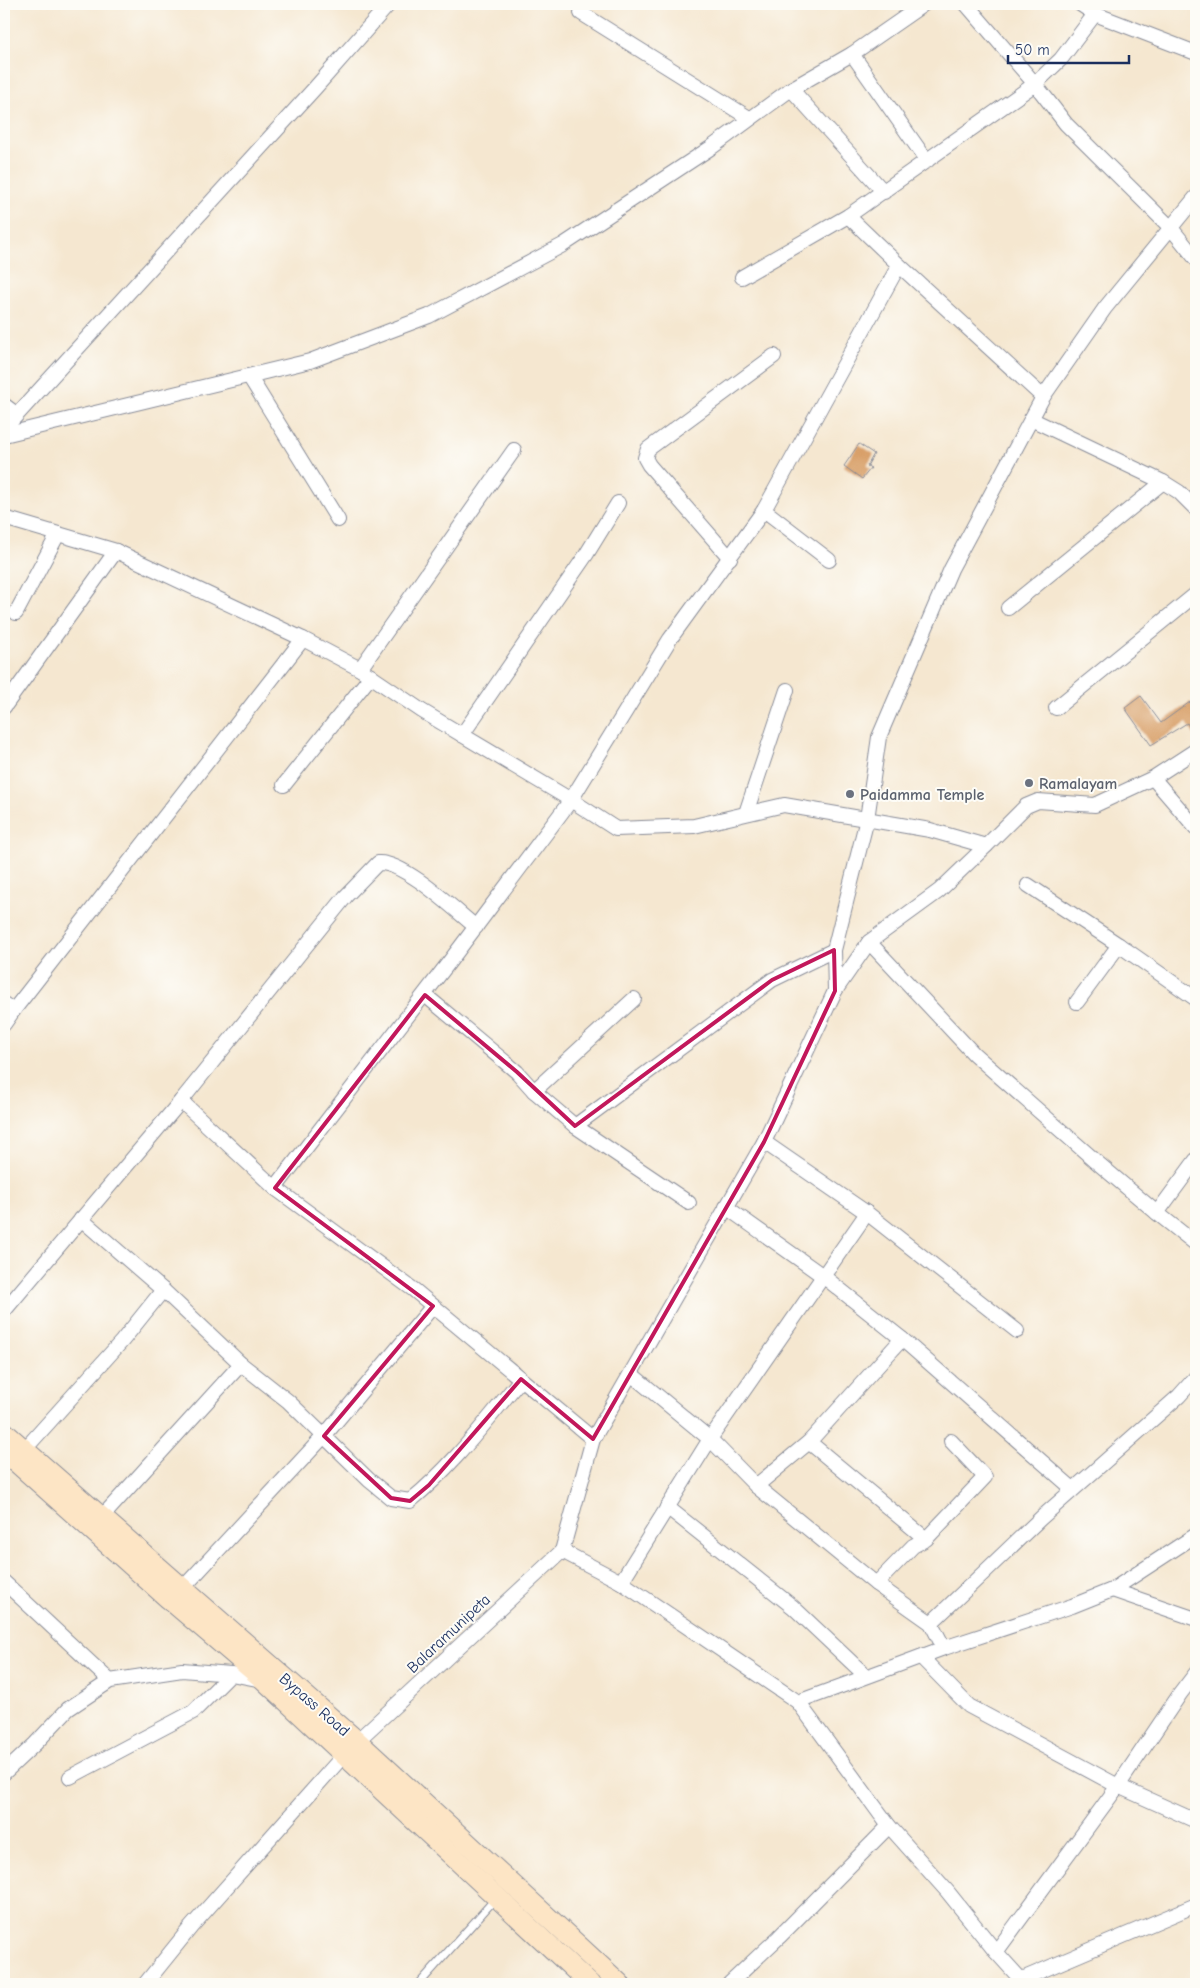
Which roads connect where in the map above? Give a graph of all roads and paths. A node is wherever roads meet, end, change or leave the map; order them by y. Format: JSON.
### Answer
{"nodes":[{"id":1,"x":389,"y":4,"type":"edge"},
{"id":2,"x":924,"y":4,"type":"edge"},
{"id":3,"x":966,"y":4,"type":"edge"},
{"id":4,"x":1080,"y":4,"type":"edge"},
{"id":5,"x":581,"y":13,"type":"dead end"},
{"id":6,"x":1095,"y":14,"type":"junction"},
{"id":7,"x":1196,"y":53,"type":"edge"},
{"id":8,"x":852,"y":54,"type":"junction"},
{"id":9,"x":1035,"y":84,"type":"junction"},
{"id":10,"x":791,"y":89,"type":"junction"},
{"id":11,"x":749,"y":118,"type":"junction"},
{"id":12,"x":927,"y":161,"type":"junction"},
{"id":13,"x":884,"y":192,"type":"junction"},
{"id":14,"x":1196,"y":197,"type":"edge"},
{"id":15,"x":848,"y":216,"type":"junction"},
{"id":16,"x":1171,"y":228,"type":"junction"},
{"id":17,"x":1196,"y":259,"type":"edge"},
{"id":18,"x":899,"y":265,"type":"junction"},
{"id":19,"x":742,"y":276,"type":"dead end"},
{"id":20,"x":774,"y":356,"type":"dead end"},
{"id":21,"x":249,"y":376,"type":"junction"},
{"id":22,"x":1043,"y":397,"type":"junction"},
{"id":23,"x":4,"y":405,"type":"edge"},
{"id":24,"x":16,"y":414,"type":"junction"},
{"id":25,"x":1031,"y":419,"type":"junction"},
{"id":26,"x":4,"y":429,"type":"edge"},
{"id":27,"x":4,"y":435,"type":"edge"},
{"id":28,"x":514,"y":450,"type":"dead end"},
{"id":29,"x":1163,"y":482,"type":"junction"},
{"id":30,"x":618,"y":503,"type":"dead end"},
{"id":31,"x":1196,"y":509,"type":"edge"},
{"id":32,"x":764,"y":510,"type":"junction"},
{"id":33,"x":4,"y":519,"type":"edge"},
{"id":34,"x":338,"y":520,"type":"dead end"},
{"id":35,"x":58,"y":534,"type":"junction"},
{"id":36,"x":116,"y":551,"type":"junction"},
{"id":37,"x":730,"y":558,"type":"junction"},
{"id":38,"x":830,"y":560,"type":"dead end"},
{"id":39,"x":1196,"y":594,"type":"edge"},
{"id":40,"x":1008,"y":608,"type":"dead end"},
{"id":41,"x":16,"y":613,"type":"dead end"},
{"id":42,"x":303,"y":639,"type":"junction"},
{"id":43,"x":366,"y":673,"type":"junction"},
{"id":44,"x":787,"y":690,"type":"dead end"},
{"id":45,"x":4,"y":707,"type":"edge"},
{"id":46,"x":1056,"y":708,"type":"dead end"},
{"id":47,"x":462,"y":735,"type":"junction"},
{"id":48,"x":1196,"y":750,"type":"edge"},
{"id":49,"x":1153,"y":778,"type":"junction"},
{"id":50,"x":284,"y":785,"type":"dead end"},
{"id":51,"x":571,"y":800,"type":"junction"},
{"id":52,"x":746,"y":813,"type":"junction"},
{"id":53,"x":867,"y":819,"type":"junction"},
{"id":54,"x":1196,"y":828,"type":"edge"},
{"id":55,"x":986,"y":846,"type":"junction"},
{"id":56,"x":1028,"y":885,"type":"dead end"},
{"id":57,"x":476,"y":927,"type":"junction"},
{"id":58,"x":869,"y":942,"type":"junction"},
{"id":59,"x":1118,"y":945,"type":"junction"},
{"id":60,"x":834,"y":950,"type":"junction"},
{"id":61,"x":835,"y":992,"type":"junction"},
{"id":62,"x":425,"y":995,"type":"junction"},
{"id":63,"x":634,"y":998,"type":"dead end"},
{"id":64,"x":1196,"y":999,"type":"edge"},
{"id":65,"x":1077,"y":1002,"type":"dead end"},
{"id":66,"x":8,"y":1008,"type":"edge"},
{"id":67,"x":4,"y":1024,"type":"edge"},
{"id":68,"x":534,"y":1091,"type":"junction"},
{"id":69,"x":181,"y":1101,"type":"junction"},
{"id":70,"x":575,"y":1126,"type":"junction"},
{"id":71,"x":764,"y":1142,"type":"junction"},
{"id":72,"x":1196,"y":1160,"type":"edge"},
{"id":73,"x":274,"y":1188,"type":"junction"},
{"id":74,"x":689,"y":1203,"type":"dead end"},
{"id":75,"x":726,"y":1207,"type":"junction"},
{"id":76,"x":867,"y":1213,"type":"junction"},
{"id":77,"x":1158,"y":1213,"type":"junction"},
{"id":78,"x":81,"y":1219,"type":"junction"},
{"id":79,"x":1196,"y":1244,"type":"edge"},
{"id":80,"x":823,"y":1276,"type":"junction"},
{"id":81,"x":163,"y":1290,"type":"junction"},
{"id":82,"x":433,"y":1306,"type":"junction"},
{"id":83,"x":4,"y":1311,"type":"edge"},
{"id":84,"x":1017,"y":1331,"type":"dead end"},
{"id":85,"x":902,"y":1339,"type":"junction"},
{"id":86,"x":241,"y":1364,"type":"junction"},
{"id":87,"x":631,"y":1374,"type":"junction"},
{"id":88,"x":1196,"y":1377,"type":"edge"},
{"id":89,"x":521,"y":1379,"type":"junction"},
{"id":90,"x":4,"y":1432,"type":"edge"},
{"id":91,"x":324,"y":1436,"type":"junction"},
{"id":92,"x":594,"y":1439,"type":"junction"},
{"id":93,"x":710,"y":1439,"type":"junction"},
{"id":94,"x":952,"y":1441,"type":"dead end"},
{"id":95,"x":809,"y":1442,"type":"junction"},
{"id":96,"x":24,"y":1450,"type":"junction"},
{"id":97,"x":4,"y":1452,"type":"edge"},
{"id":98,"x":756,"y":1486,"type":"junction"},
{"id":99,"x":1073,"y":1489,"type":"junction"},
{"id":100,"x":667,"y":1507,"type":"junction"},
{"id":101,"x":102,"y":1517,"type":"junction"},
{"id":102,"x":1196,"y":1535,"type":"edge"},
{"id":103,"x":926,"y":1539,"type":"junction"},
{"id":104,"x":562,"y":1551,"type":"junction"},
{"id":105,"x":4,"y":1582,"type":"edge"},
{"id":106,"x":621,"y":1582,"type":"junction"},
{"id":107,"x":876,"y":1584,"type":"junction"},
{"id":108,"x":183,"y":1588,"type":"junction"},
{"id":109,"x":1112,"y":1590,"type":"junction"},
{"id":110,"x":1196,"y":1619,"type":"edge"},
{"id":111,"x":931,"y":1623,"type":"junction"},
{"id":112,"x":944,"y":1648,"type":"junction"},
{"id":113,"x":921,"y":1657,"type":"junction"},
{"id":114,"x":231,"y":1674,"type":"junction"},
{"id":115,"x":1196,"y":1674,"type":"edge"},
{"id":116,"x":866,"y":1676,"type":"junction"},
{"id":117,"x":264,"y":1680,"type":"junction"},
{"id":118,"x":110,"y":1681,"type":"junction"},
{"id":119,"x":798,"y":1702,"type":"junction"},
{"id":120,"x":357,"y":1741,"type":"junction"},
{"id":121,"x":343,"y":1756,"type":"junction"},
{"id":122,"x":4,"y":1773,"type":"edge"},
{"id":123,"x":70,"y":1777,"type":"dead end"},
{"id":124,"x":1118,"y":1786,"type":"junction"},
{"id":125,"x":1196,"y":1821,"type":"edge"},
{"id":126,"x":889,"y":1826,"type":"junction"},
{"id":127,"x":496,"y":1897,"type":"junction"},
{"id":128,"x":1196,"y":1905,"type":"edge"},
{"id":129,"x":996,"y":1952,"type":"junction"},
{"id":130,"x":1023,"y":1982,"type":"edge"},
{"id":131,"x":145,"y":1984,"type":"edge"},
{"id":132,"x":419,"y":1984,"type":"edge"},
{"id":133,"x":590,"y":1984,"type":"edge"},
{"id":134,"x":620,"y":1984,"type":"edge"},
{"id":135,"x":728,"y":1984,"type":"edge"}],
"edges":[{"from":1,"to":24,"type":"street"},
{"from":2,"to":8,"type":"street"},
{"from":3,"to":9,"type":"street"},
{"from":4,"to":6,"type":"street"},
{"from":5,"to":11,"type":"street"},
{"from":6,"to":7,"type":"street"},
{"from":6,"to":9,"type":"street"},
{"from":8,"to":10,"type":"street"},
{"from":8,"to":12,"type":"street"},
{"from":9,"to":12,"type":"street"},
{"from":9,"to":16,"type":"street"},
{"from":10,"to":11,"type":"street"},
{"from":10,"to":13,"type":"street"},
{"from":11,"to":21,"type":"street"},
{"from":12,"to":13,"type":"street"},
{"from":13,"to":15,"type":"street"},
{"from":14,"to":16,"type":"street"},
{"from":15,"to":18,"type":"street"},
{"from":15,"to":19,"type":"street"},
{"from":16,"to":17,"type":"street"},
{"from":16,"to":22,"type":"street"},
{"from":18,"to":22,"type":"street"},
{"from":18,"to":32,"type":"street"},
{"from":20,"to":37,"type":"street"},
{"from":21,"to":27,"type":"street"},
{"from":21,"to":34,"type":"street"},
{"from":22,"to":25,"type":"street"},
{"from":23,"to":24,"type":"street"},
{"from":24,"to":26,"type":"street"},
{"from":25,"to":29,"type":"street"},
{"from":25,"to":53,"type":"street"},
{"from":28,"to":43,"type":"street"},
{"from":29,"to":31,"type":"street"},
{"from":29,"to":40,"type":"street"},
{"from":30,"to":47,"type":"street"},
{"from":32,"to":37,"type":"street"},
{"from":32,"to":38,"type":"street"},
{"from":33,"to":35,"type":"street"},
{"from":35,"to":36,"type":"street"},
{"from":35,"to":41,"type":"street"},
{"from":36,"to":42,"type":"street"},
{"from":36,"to":45,"type":"street"},
{"from":37,"to":51,"type":"street"},
{"from":39,"to":46,"type":"street"},
{"from":42,"to":43,"type":"street"},
{"from":42,"to":66,"type":"street"},
{"from":43,"to":47,"type":"street"},
{"from":43,"to":50,"type":"street"},
{"from":44,"to":52,"type":"street"},
{"from":47,"to":51,"type":"street"},
{"from":48,"to":49,"type":"street"},
{"from":49,"to":54,"type":"street"},
{"from":49,"to":55,"type":"street"},
{"from":51,"to":52,"type":"street"},
{"from":51,"to":57,"type":"street"},
{"from":52,"to":53,"type":"street"},
{"from":53,"to":55,"type":"street"},
{"from":53,"to":60,"type":"street"},
{"from":55,"to":58,"type":"street"},
{"from":56,"to":59,"type":"street"},
{"from":57,"to":62,"type":"street"},
{"from":57,"to":69,"type":"street"},
{"from":58,"to":61,"type":"street"},
{"from":58,"to":77,"type":"street"},
{"from":59,"to":64,"type":"street"},
{"from":59,"to":65,"type":"street"},
{"from":60,"to":61,"type":"street"},
{"from":60,"to":70,"type":"street"},
{"from":61,"to":71,"type":"street"},
{"from":62,"to":68,"type":"street"},
{"from":62,"to":73,"type":"street"},
{"from":63,"to":68,"type":"street"},
{"from":66,"to":67,"type":"street"},
{"from":68,"to":70,"type":"street"},
{"from":69,"to":73,"type":"street"},
{"from":69,"to":78,"type":"street"},
{"from":70,"to":74,"type":"street"},
{"from":71,"to":75,"type":"street"},
{"from":71,"to":76,"type":"street"},
{"from":72,"to":77,"type":"street"},
{"from":73,"to":82,"type":"street"},
{"from":75,"to":80,"type":"street"},
{"from":75,"to":87,"type":"street"},
{"from":76,"to":80,"type":"street"},
{"from":76,"to":84,"type":"street"},
{"from":77,"to":79,"type":"street"},
{"from":78,"to":81,"type":"street"},
{"from":78,"to":83,"type":"street"},
{"from":80,"to":85,"type":"street"},
{"from":80,"to":93,"type":"street"},
{"from":81,"to":86,"type":"street"},
{"from":81,"to":96,"type":"street"},
{"from":82,"to":89,"type":"street"},
{"from":82,"to":91,"type":"street"},
{"from":85,"to":95,"type":"street"},
{"from":85,"to":99,"type":"street"},
{"from":86,"to":91,"type":"street"},
{"from":86,"to":101,"type":"street"},
{"from":87,"to":92,"type":"street"},
{"from":87,"to":93,"type":"street"},
{"from":88,"to":99,"type":"street"},
{"from":89,"to":91,"type":"street"},
{"from":89,"to":92,"type":"street"},
{"from":90,"to":96,"type":"main road","name":"Bypass Road"},
{"from":91,"to":108,"type":"street"},
{"from":92,"to":104,"type":"street"},
{"from":93,"to":98,"type":"street"},
{"from":93,"to":100,"type":"street"},
{"from":94,"to":103,"type":"street"},
{"from":95,"to":98,"type":"street"},
{"from":95,"to":103,"type":"street"},
{"from":96,"to":101,"type":"main road","name":"Bypass Road"},
{"from":97,"to":117,"type":"main road","name":"Bypass Road"},
{"from":98,"to":107,"type":"street"},
{"from":99,"to":111,"type":"street"},
{"from":100,"to":106,"type":"street"},
{"from":100,"to":116,"type":"street"},
{"from":101,"to":108,"type":"main road","name":"Bypass Road"},
{"from":102,"to":109,"type":"street"},
{"from":103,"to":107,"type":"street"},
{"from":104,"to":106,"type":"street"},
{"from":104,"to":120,"type":"street","name":"Balaramunipeta"},
{"from":105,"to":118,"type":"street"},
{"from":106,"to":119,"type":"street"},
{"from":107,"to":111,"type":"street"},
{"from":108,"to":120,"type":"main road","name":"Bypass Road"},
{"from":109,"to":110,"type":"street"},
{"from":109,"to":112,"type":"street"},
{"from":111,"to":112,"type":"street"},
{"from":112,"to":113,"type":"street"},
{"from":113,"to":116,"type":"street"},
{"from":113,"to":124,"type":"street"},
{"from":114,"to":117,"type":"street"},
{"from":114,"to":118,"type":"street"},
{"from":114,"to":123,"type":"street"},
{"from":115,"to":124,"type":"street"},
{"from":116,"to":119,"type":"street"},
{"from":117,"to":121,"type":"main road","name":"Bypass Road"},
{"from":118,"to":122,"type":"street"},
{"from":119,"to":126,"type":"street"},
{"from":120,"to":134,"type":"main road","name":"Bypass Road"},
{"from":121,"to":127,"type":"main road","name":"Bypass Road"},
{"from":121,"to":131,"type":"street"},
{"from":124,"to":125,"type":"street"},
{"from":124,"to":129,"type":"street"},
{"from":126,"to":129,"type":"street"},
{"from":126,"to":135,"type":"street"},
{"from":127,"to":132,"type":"lane"},
{"from":127,"to":133,"type":"main road","name":"Bypass Road"},
{"from":128,"to":130,"type":"street"},
{"from":129,"to":130,"type":"street"}]}
